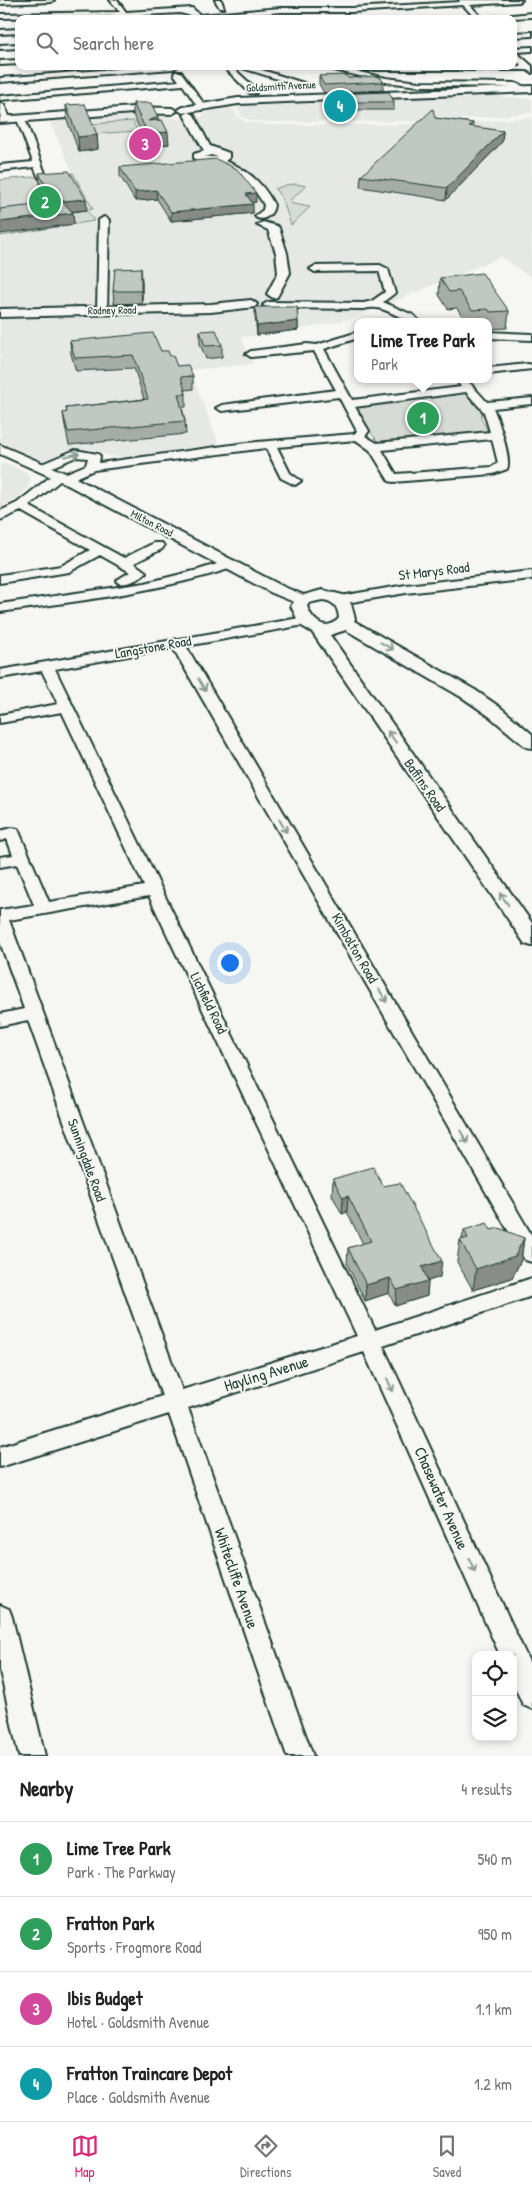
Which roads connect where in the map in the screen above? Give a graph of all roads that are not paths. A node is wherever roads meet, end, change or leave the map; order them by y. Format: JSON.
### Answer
{"nodes":[{"id":1,"x":51,"y":0,"type":"edge"},
{"id":2,"x":113,"y":0,"type":"edge"},
{"id":3,"x":171,"y":0,"type":"edge"},
{"id":4,"x":218,"y":0,"type":"edge"},
{"id":5,"x":325,"y":0,"type":"edge"},
{"id":6,"x":374,"y":0,"type":"edge"},
{"id":7,"x":519,"y":0,"type":"edge"},
{"id":8,"x":0,"y":2,"type":"edge"},
{"id":9,"x":464,"y":2,"type":"edge"},
{"id":10,"x":421,"y":3,"type":"edge"},
{"id":11,"x":278,"y":5,"type":"edge"},
{"id":12,"x":380,"y":8,"type":"junction"},
{"id":13,"x":331,"y":10,"type":"junction"},
{"id":14,"x":179,"y":12,"type":"junction"},
{"id":15,"x":124,"y":15,"type":"edge"},
{"id":16,"x":167,"y":15,"type":"edge"},
{"id":17,"x":198,"y":15,"type":"edge"},
{"id":18,"x":476,"y":15,"type":"edge"},
{"id":19,"x":532,"y":15,"type":"edge"},
{"id":20,"x":0,"y":16,"type":"edge"},
{"id":21,"x":15,"y":16,"type":"edge"},
{"id":22,"x":517,"y":17,"type":"edge"},
{"id":23,"x":15,"y":31,"type":"edge"},
{"id":24,"x":0,"y":32,"type":"edge"},
{"id":25,"x":532,"y":34,"type":"edge"},
{"id":26,"x":517,"y":35,"type":"edge"},
{"id":27,"x":15,"y":46,"type":"edge"},
{"id":28,"x":0,"y":47,"type":"edge"},
{"id":29,"x":532,"y":49,"type":"edge"},
{"id":30,"x":517,"y":51,"type":"edge"},
{"id":31,"x":517,"y":55,"type":"edge"},
{"id":32,"x":15,"y":62,"type":"edge"},
{"id":33,"x":0,"y":63,"type":"edge"},
{"id":34,"x":517,"y":69,"type":"edge"},
{"id":35,"x":531,"y":69,"type":"edge"},
{"id":36,"x":133,"y":70,"type":"edge"},
{"id":37,"x":175,"y":70,"type":"edge"},
{"id":38,"x":231,"y":70,"type":"edge"},
{"id":39,"x":254,"y":70,"type":"edge"},
{"id":40,"x":336,"y":70,"type":"edge"},
{"id":41,"x":0,"y":80,"type":"edge"},
{"id":42,"x":185,"y":83,"type":"junction"},
{"id":43,"x":306,"y":85,"type":"dead end"},
{"id":44,"x":494,"y":87,"type":"junction"},
{"id":45,"x":529,"y":89,"type":"edge"},
{"id":46,"x":256,"y":95,"type":"junction"},
{"id":47,"x":0,"y":98,"type":"edge"},
{"id":48,"x":200,"y":104,"type":"dead end"},
{"id":49,"x":0,"y":105,"type":"edge"},
{"id":50,"x":181,"y":113,"type":"junction"},
{"id":51,"x":21,"y":119,"type":"junction"},
{"id":52,"x":4,"y":120,"type":"edge"},
{"id":53,"x":215,"y":156,"type":"junction"},
{"id":54,"x":37,"y":164,"type":"junction"},
{"id":55,"x":0,"y":168,"type":"edge"},
{"id":56,"x":42,"y":176,"type":"edge"},
{"id":57,"x":104,"y":220,"type":"dead end"},
{"id":58,"x":316,"y":270,"type":"dead end"},
{"id":59,"x":262,"y":297,"type":"junction"},
{"id":60,"x":376,"y":303,"type":"junction"},
{"id":61,"x":102,"y":310,"type":"junction"},
{"id":62,"x":0,"y":313,"type":"edge"},
{"id":63,"x":410,"y":318,"type":"edge"},
{"id":64,"x":492,"y":336,"type":"edge"},
{"id":65,"x":354,"y":337,"type":"edge"},
{"id":66,"x":532,"y":337,"type":"edge"},
{"id":67,"x":320,"y":347,"type":"junction"},
{"id":68,"x":251,"y":354,"type":"dead end"},
{"id":69,"x":494,"y":358,"type":"dead end"},
{"id":70,"x":528,"y":367,"type":"dead end"},
{"id":71,"x":503,"y":369,"type":"junction"},
{"id":72,"x":492,"y":370,"type":"edge"},
{"id":73,"x":464,"y":383,"type":"edge"},
{"id":74,"x":468,"y":389,"type":"junction"},
{"id":75,"x":343,"y":393,"type":"junction"},
{"id":76,"x":532,"y":401,"type":"edge"},
{"id":77,"x":349,"y":404,"type":"junction"},
{"id":78,"x":484,"y":406,"type":"junction"},
{"id":79,"x":222,"y":408,"type":"dead end"},
{"id":80,"x":496,"y":435,"type":"junction"},
{"id":81,"x":357,"y":437,"type":"junction"},
{"id":82,"x":270,"y":445,"type":"junction"},
{"id":83,"x":375,"y":447,"type":"junction"},
{"id":84,"x":0,"y":449,"type":"edge"},
{"id":85,"x":93,"y":461,"type":"junction"},
{"id":86,"x":41,"y":468,"type":"junction"},
{"id":87,"x":62,"y":477,"type":"junction"},
{"id":88,"x":296,"y":481,"type":"dead end"},
{"id":89,"x":21,"y":506,"type":"junction"},
{"id":90,"x":0,"y":516,"type":"edge"},
{"id":91,"x":158,"y":546,"type":"dead end"},
{"id":92,"x":99,"y":550,"type":"junction"},
{"id":93,"x":124,"y":563,"type":"junction"},
{"id":94,"x":230,"y":564,"type":"junction"},
{"id":95,"x":532,"y":575,"type":"edge"},
{"id":96,"x":0,"y":579,"type":"edge"},
{"id":97,"x":123,"y":580,"type":"dead end"},
{"id":98,"x":303,"y":600,"type":"junction"},
{"id":99,"x":340,"y":600,"type":"junction"},
{"id":100,"x":0,"y":608,"type":"edge"},
{"id":101,"x":344,"y":624,"type":"junction"},
{"id":102,"x":312,"y":626,"type":"junction"},
{"id":103,"x":177,"y":643,"type":"junction"},
{"id":104,"x":47,"y":666,"type":"junction"},
{"id":105,"x":0,"y":674,"type":"edge"},
{"id":106,"x":68,"y":707,"type":"junction"},
{"id":107,"x":0,"y":719,"type":"edge"},
{"id":108,"x":532,"y":743,"type":"edge"},
{"id":109,"x":0,"y":836,"type":"edge"},
{"id":110,"x":22,"y":858,"type":"junction"},
{"id":111,"x":0,"y":862,"type":"edge"},
{"id":112,"x":155,"y":889,"type":"junction"},
{"id":113,"x":43,"y":907,"type":"junction"},
{"id":114,"x":0,"y":918,"type":"edge"},
{"id":115,"x":532,"y":939,"type":"edge"},
{"id":116,"x":33,"y":1013,"type":"junction"},
{"id":117,"x":0,"y":1020,"type":"edge"},
{"id":118,"x":532,"y":1254,"type":"edge"},
{"id":119,"x":532,"y":1287,"type":"edge"},
{"id":120,"x":370,"y":1341,"type":"junction"},
{"id":121,"x":175,"y":1401,"type":"junction"},
{"id":122,"x":0,"y":1457,"type":"edge"},
{"id":123,"x":0,"y":1617,"type":"edge"},
{"id":124,"x":511,"y":1651,"type":"edge"},
{"id":125,"x":517,"y":1664,"type":"edge"},
{"id":126,"x":532,"y":1696,"type":"edge"},
{"id":127,"x":32,"y":1756,"type":"edge"},
{"id":128,"x":300,"y":1756,"type":"edge"}],
"edges":[{"from":1,"to":8,"type":"street"},
{"from":2,"to":15,"type":"street"},
{"from":3,"to":14,"type":"street"},
{"from":4,"to":11,"type":"street"},
{"from":5,"to":13,"type":"street"},
{"from":6,"to":12,"type":"street"},
{"from":7,"to":9,"type":"street"},
{"from":9,"to":10,"type":"street"},
{"from":9,"to":18,"type":"street"},
{"from":10,"to":12,"type":"street"},
{"from":11,"to":13,"type":"street"},
{"from":11,"to":17,"type":"street"},
{"from":12,"to":13,"type":"street"},
{"from":14,"to":16,"type":"street"},
{"from":14,"to":17,"type":"street"},
{"from":19,"to":22,"type":"street"},
{"from":20,"to":21,"type":"street"},
{"from":23,"to":24,"type":"street"},
{"from":25,"to":26,"type":"street"},
{"from":27,"to":28,"type":"street"},
{"from":29,"to":30,"type":"street"},
{"from":31,"to":35,"type":"street"},
{"from":32,"to":33,"type":"street"},
{"from":34,"to":35,"type":"street"},
{"from":36,"to":41,"type":"street"},
{"from":37,"to":42,"type":"street"},
{"from":38,"to":46,"type":"street"},
{"from":39,"to":43,"type":"street"},
{"from":40,"to":44,"type":"street"},
{"from":42,"to":47,"type":"street"},
{"from":42,"to":48,"type":"street"},
{"from":44,"to":45,"type":"main road","name":"Goldsmith Avenue"},
{"from":44,"to":46,"type":"main road","name":"Goldsmith Avenue"},
{"from":46,"to":50,"type":"main road","name":"Goldsmith Avenue"},
{"from":49,"to":52,"type":"street"},
{"from":50,"to":51,"type":"main road"},
{"from":50,"to":53,"type":"main road"},
{"from":50,"to":53,"type":"main road"},
{"from":51,"to":52,"type":"main road"},
{"from":51,"to":54,"type":"street"},
{"from":53,"to":59,"type":"main road"},
{"from":54,"to":55,"type":"street"},
{"from":54,"to":56,"type":"street"},
{"from":57,"to":61,"type":"street"},
{"from":58,"to":60,"type":"street"},
{"from":59,"to":60,"type":"street"},
{"from":59,"to":61,"type":"main road","name":"Rodney Road"},
{"from":60,"to":63,"type":"street"},
{"from":61,"to":62,"type":"main road","name":"Rodney Road"},
{"from":64,"to":66,"type":"street"},
{"from":65,"to":67,"type":"street"},
{"from":67,"to":68,"type":"street"},
{"from":67,"to":75,"type":"street"},
{"from":69,"to":71,"type":"street"},
{"from":70,"to":71,"type":"street"},
{"from":71,"to":72,"type":"street"},
{"from":73,"to":74,"type":"street"},
{"from":74,"to":77,"type":"street"},
{"from":74,"to":78,"type":"street"},
{"from":75,"to":77,"type":"street"},
{"from":75,"to":79,"type":"street"},
{"from":76,"to":78,"type":"street"},
{"from":77,"to":81,"type":"street"},
{"from":78,"to":80,"type":"street"},
{"from":80,"to":83,"type":"street"},
{"from":80,"to":83,"type":"street"},
{"from":81,"to":82,"type":"street"},
{"from":81,"to":83,"type":"street"},
{"from":82,"to":85,"type":"street"},
{"from":82,"to":88,"type":"street"},
{"from":84,"to":86,"type":"main road","name":"Milton Road"},
{"from":86,"to":85,"type":"street","one_way":true},
{"from":85,"to":87,"type":"street"},
{"from":86,"to":87,"type":"main road","name":"Milton Road"},
{"from":87,"to":89,"type":"street"},
{"from":87,"to":94,"type":"main road","name":"Milton Road"},
{"from":89,"to":90,"type":"street"},
{"from":89,"to":92,"type":"street"},
{"from":91,"to":93,"type":"street"},
{"from":92,"to":93,"type":"street"},
{"from":92,"to":96,"type":"street"},
{"from":93,"to":97,"type":"street"},
{"from":94,"to":98,"type":"main road","name":"Milton Road"},
{"from":94,"to":100,"type":"street"},
{"from":95,"to":99,"type":"street","name":"St Marys Road"},
{"from":98,"to":99,"type":"main road"},
{"from":98,"to":102,"type":"main road"},
{"from":99,"to":101,"type":"main road"},
{"from":101,"to":102,"type":"main road"},
{"from":101,"to":108,"type":"main road","one_way":true},
{"from":102,"to":103,"type":"street","name":"Langstone Road"},
{"from":115,"to":102,"type":"main road","name":"Baffins Road","one_way":true},
{"from":103,"to":104,"type":"street","name":"Langstone Road"},
{"from":103,"to":118,"type":"street","name":"Kimbolton Road","one_way":true},
{"from":104,"to":105,"type":"street","name":"Langstone Road"},
{"from":104,"to":106,"type":"street","name":"Lichfield Road"},
{"from":106,"to":107,"type":"street"},
{"from":106,"to":112,"type":"street","name":"Lichfield Road"},
{"from":109,"to":110,"type":"street"},
{"from":110,"to":111,"type":"street"},
{"from":110,"to":113,"type":"street"},
{"from":112,"to":113,"type":"street"},
{"from":112,"to":120,"type":"street","name":"Lichfield Road"},
{"from":113,"to":114,"type":"street"},
{"from":114,"to":116,"type":"street","name":"Sunningdale Road"},
{"from":116,"to":117,"type":"street"},
{"from":116,"to":121,"type":"street","name":"Sunningdale Road"},
{"from":119,"to":120,"type":"street","name":"Hayling Avenue"},
{"from":120,"to":121,"type":"street","name":"Hayling Avenue"},
{"from":120,"to":124,"type":"street","name":"Chasewater Avenue","one_way":true},
{"from":121,"to":122,"type":"street","name":"Hayling Avenue"},
{"from":121,"to":128,"type":"street","name":"Whitecliffe Avenue"},
{"from":123,"to":127,"type":"street"},
{"from":125,"to":126,"type":"street","name":"Chasewater Avenue"}]}
